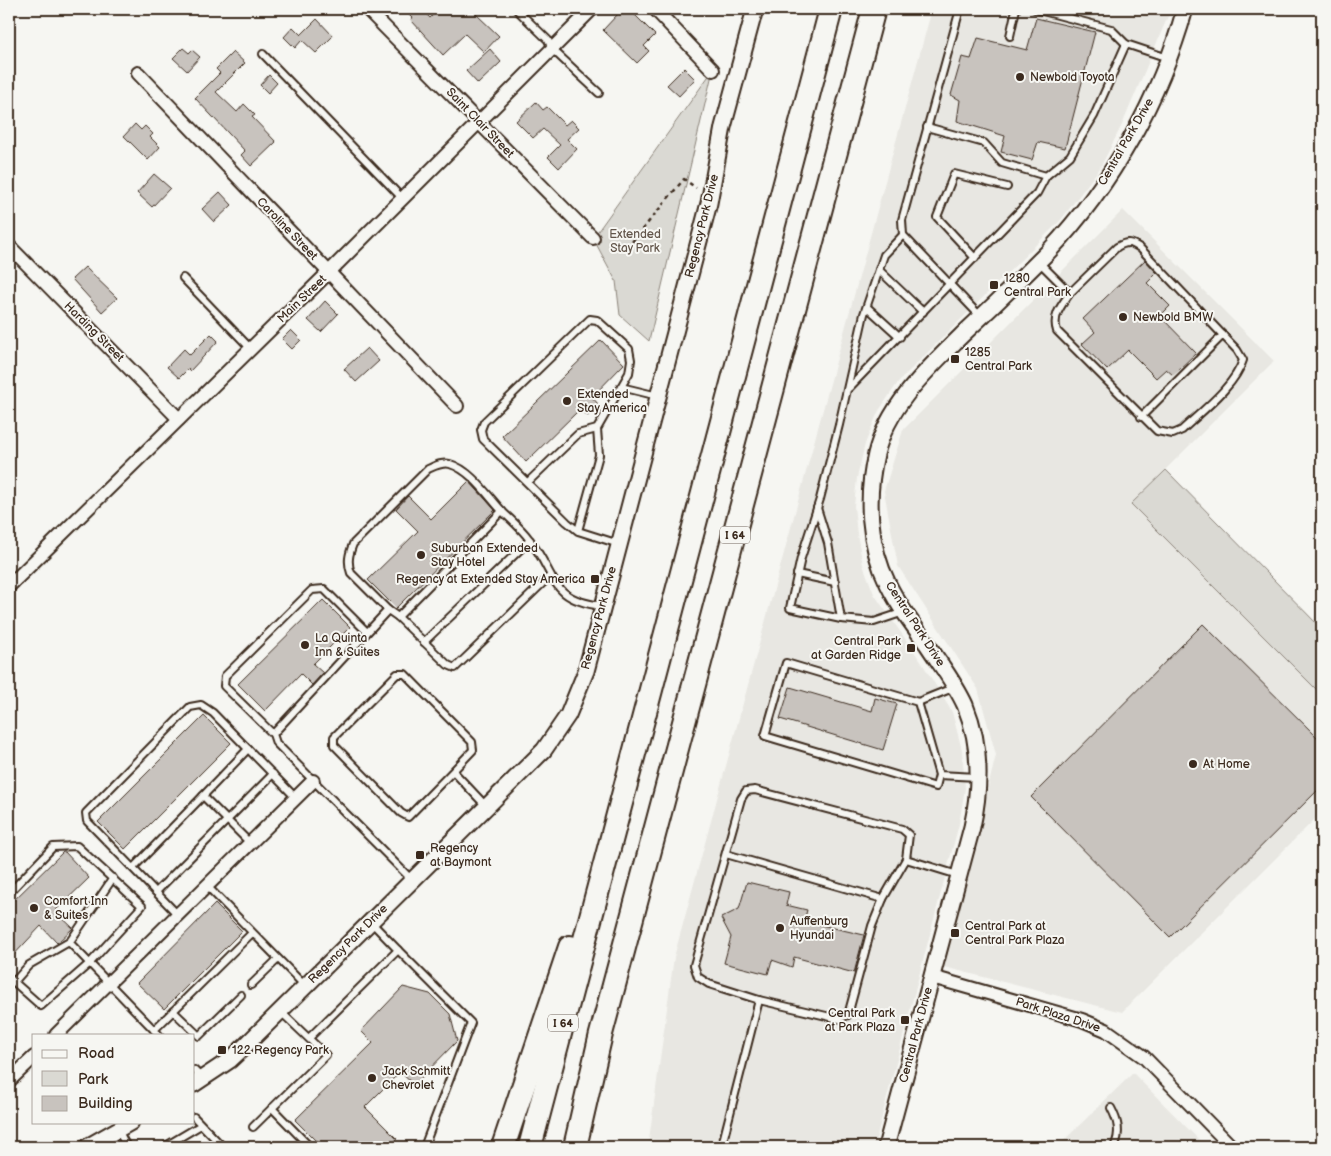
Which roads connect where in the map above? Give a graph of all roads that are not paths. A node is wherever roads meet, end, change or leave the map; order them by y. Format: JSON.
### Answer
{"nodes":[{"id":1,"x":367,"y":9,"type":"edge"},
{"id":2,"x":516,"y":9,"type":"edge"},
{"id":3,"x":592,"y":9,"type":"edge"},
{"id":4,"x":655,"y":9,"type":"edge"},
{"id":5,"x":755,"y":9,"type":"edge"},
{"id":6,"x":831,"y":9,"type":"edge"},
{"id":7,"x":874,"y":9,"type":"edge"},
{"id":8,"x":960,"y":9,"type":"edge"},
{"id":9,"x":1016,"y":9,"type":"edge"},
{"id":10,"x":1035,"y":9,"type":"edge"},
{"id":11,"x":1185,"y":9,"type":"edge"},
{"id":12,"x":1010,"y":36,"type":"dead end"},
{"id":13,"x":1126,"y":44,"type":"junction"},
{"id":14,"x":552,"y":49,"type":"junction"},
{"id":15,"x":263,"y":54,"type":"dead end"},
{"id":16,"x":1169,"y":58,"type":"junction"},
{"id":17,"x":713,"y":70,"type":"dead end"},
{"id":18,"x":138,"y":73,"type":"dead end"},
{"id":19,"x":599,"y":94,"type":"dead end"},
{"id":20,"x":480,"y":122,"type":"junction"},
{"id":21,"x":927,"y":128,"type":"junction"},
{"id":22,"x":1046,"y":176,"type":"junction"},
{"id":23,"x":1007,"y":187,"type":"dead end"},
{"id":24,"x":403,"y":198,"type":"junction"},
{"id":25,"x":903,"y":235,"type":"junction"},
{"id":26,"x":593,"y":238,"type":"dead end"},
{"id":27,"x":9,"y":246,"type":"edge"},
{"id":28,"x":975,"y":258,"type":"junction"},
{"id":29,"x":1039,"y":261,"type":"junction"},
{"id":30,"x":879,"y":270,"type":"junction"},
{"id":31,"x":329,"y":272,"type":"junction"},
{"id":32,"x":183,"y":278,"type":"dead end"},
{"id":33,"x":950,"y":284,"type":"junction"},
{"id":34,"x":1070,"y":293,"type":"junction"},
{"id":35,"x":867,"y":307,"type":"junction"},
{"id":36,"x":923,"y":312,"type":"junction"},
{"id":37,"x":981,"y":317,"type":"junction"},
{"id":38,"x":1223,"y":335,"type":"junction"},
{"id":39,"x":900,"y":337,"type":"junction"},
{"id":40,"x":251,"y":349,"type":"junction"},
{"id":41,"x":621,"y":386,"type":"junction"},
{"id":42,"x":847,"y":389,"type":"junction"},
{"id":43,"x":658,"y":396,"type":"junction"},
{"id":44,"x":457,"y":406,"type":"dead end"},
{"id":45,"x":1141,"y":417,"type":"junction"},
{"id":46,"x":179,"y":419,"type":"junction"},
{"id":47,"x":597,"y":429,"type":"junction"},
{"id":48,"x":528,"y":482,"type":"junction"},
{"id":49,"x":817,"y":508,"type":"junction"},
{"id":50,"x":502,"y":511,"type":"junction"},
{"id":51,"x":578,"y":530,"type":"junction"},
{"id":52,"x":530,"y":540,"type":"junction"},
{"id":53,"x":619,"y":544,"type":"junction"},
{"id":54,"x":797,"y":574,"type":"junction"},
{"id":55,"x":550,"y":576,"type":"junction"},
{"id":56,"x":835,"y":582,"type":"junction"},
{"id":57,"x":9,"y":586,"type":"edge"},
{"id":58,"x":602,"y":606,"type":"junction"},
{"id":59,"x":388,"y":610,"type":"junction"},
{"id":60,"x":904,"y":612,"type":"junction"},
{"id":61,"x":398,"y":617,"type":"junction"},
{"id":62,"x":842,"y":619,"type":"junction"},
{"id":63,"x":367,"y":632,"type":"junction"},
{"id":64,"x":424,"y":642,"type":"junction"},
{"id":65,"x":955,"y":687,"type":"junction"},
{"id":66,"x":918,"y":702,"type":"junction"},
{"id":67,"x":273,"y":734,"type":"junction"},
{"id":68,"x":248,"y":750,"type":"junction"},
{"id":69,"x":452,"y":771,"type":"junction"},
{"id":70,"x":273,"y":774,"type":"junction"},
{"id":71,"x":940,"y":775,"type":"junction"},
{"id":72,"x":978,"y":777,"type":"junction"},
{"id":73,"x":313,"y":782,"type":"junction"},
{"id":74,"x":204,"y":796,"type":"junction"},
{"id":75,"x":296,"y":798,"type":"junction"},
{"id":76,"x":487,"y":807,"type":"junction"},
{"id":77,"x":227,"y":820,"type":"junction"},
{"id":78,"x":251,"y":844,"type":"junction"},
{"id":79,"x":726,"y":854,"type":"junction"},
{"id":80,"x":906,"y":860,"type":"junction"},
{"id":81,"x":133,"y":868,"type":"junction"},
{"id":82,"x":959,"y":875,"type":"junction"},
{"id":83,"x":113,"y":878,"type":"junction"},
{"id":84,"x":412,"y":880,"type":"junction"},
{"id":85,"x":208,"y":887,"type":"junction"},
{"id":86,"x":9,"y":892,"type":"edge"},
{"id":87,"x":156,"y":892,"type":"junction"},
{"id":88,"x":596,"y":898,"type":"junction"},
{"id":89,"x":884,"y":898,"type":"junction"},
{"id":90,"x":179,"y":916,"type":"junction"},
{"id":91,"x":370,"y":922,"type":"junction"},
{"id":92,"x":252,"y":933,"type":"junction"},
{"id":93,"x":69,"y":943,"type":"junction"},
{"id":94,"x":398,"y":950,"type":"junction"},
{"id":95,"x":278,"y":959,"type":"junction"},
{"id":96,"x":90,"y":963,"type":"junction"},
{"id":97,"x":932,"y":977,"type":"junction"},
{"id":98,"x":12,"y":980,"type":"edge"},
{"id":99,"x":108,"y":984,"type":"junction"},
{"id":100,"x":251,"y":985,"type":"dead end"},
{"id":101,"x":305,"y":987,"type":"junction"},
{"id":102,"x":241,"y":995,"type":"dead end"},
{"id":103,"x":759,"y":1000,"type":"junction"},
{"id":104,"x":173,"y":1011,"type":"junction"},
{"id":105,"x":280,"y":1011,"type":"junction"},
{"id":106,"x":9,"y":1018,"type":"edge"},
{"id":107,"x":9,"y":1023,"type":"edge"},
{"id":108,"x":156,"y":1032,"type":"edge"},
{"id":109,"x":57,"y":1034,"type":"edge"},
{"id":110,"x":309,"y":1038,"type":"junction"},
{"id":111,"x":32,"y":1059,"type":"edge"},
{"id":112,"x":197,"y":1077,"type":"edge"},
{"id":113,"x":9,"y":1081,"type":"edge"},
{"id":114,"x":272,"y":1108,"type":"junction"},
{"id":115,"x":1111,"y":1108,"type":"dead end"},
{"id":116,"x":195,"y":1118,"type":"edge"},
{"id":117,"x":201,"y":1125,"type":"junction"},
{"id":118,"x":253,"y":1127,"type":"dead end"},
{"id":119,"x":118,"y":1128,"type":"edge"},
{"id":120,"x":87,"y":1147,"type":"edge"},
{"id":121,"x":127,"y":1147,"type":"edge"},
{"id":122,"x":164,"y":1147,"type":"edge"},
{"id":123,"x":223,"y":1147,"type":"edge"},
{"id":124,"x":310,"y":1147,"type":"edge"},
{"id":125,"x":424,"y":1147,"type":"edge"},
{"id":126,"x":503,"y":1147,"type":"edge"},
{"id":127,"x":530,"y":1147,"type":"edge"},
{"id":128,"x":575,"y":1147,"type":"edge"},
{"id":129,"x":726,"y":1147,"type":"edge"},
{"id":130,"x":886,"y":1147,"type":"edge"},
{"id":131,"x":1114,"y":1147,"type":"edge"},
{"id":132,"x":1232,"y":1147,"type":"edge"}],
"edges":[{"from":1,"to":20,"type":"street","name":"Saint Clair Street"},
{"from":2,"to":14,"type":"lane"},
{"from":3,"to":14,"type":"street","name":"Main Street"},
{"from":4,"to":17,"type":"street"},
{"from":5,"to":43,"type":"street","name":"Regency Park Drive"},
{"from":6,"to":88,"type":"highway","number":"I 64"},
{"from":7,"to":128,"type":"highway","number":"I 64"},
{"from":8,"to":21,"type":"lane"},
{"from":9,"to":12,"type":"lane"},
{"from":10,"to":13,"type":"lane"},
{"from":11,"to":16,"type":"street","name":"Central Park Drive"},
{"from":13,"to":16,"type":"lane"},
{"from":13,"to":22,"type":"lane"},
{"from":14,"to":19,"type":"lane"},
{"from":14,"to":20,"type":"street","name":"Main Street"},
{"from":15,"to":24,"type":"lane"},
{"from":16,"to":29,"type":"street","name":"Central Park Drive"},
{"from":18,"to":31,"type":"street","name":"Caroline Street"},
{"from":20,"to":24,"type":"street","name":"Main Street"},
{"from":20,"to":26,"type":"street","name":"Saint Clair Street"},
{"from":21,"to":22,"type":"lane"},
{"from":21,"to":25,"type":"lane"},
{"from":22,"to":28,"type":"lane"},
{"from":23,"to":28,"type":"lane"},
{"from":24,"to":31,"type":"street","name":"Main Street"},
{"from":25,"to":30,"type":"lane"},
{"from":25,"to":33,"type":"lane"},
{"from":27,"to":46,"type":"street","name":"Harding Street"},
{"from":28,"to":33,"type":"lane"},
{"from":29,"to":34,"type":"lane"},
{"from":29,"to":37,"type":"street","name":"Central Park Drive"},
{"from":30,"to":35,"type":"lane"},
{"from":30,"to":36,"type":"lane"},
{"from":31,"to":40,"type":"street","name":"Main Street"},
{"from":31,"to":44,"type":"street","name":"Caroline Street"},
{"from":32,"to":40,"type":"lane"},
{"from":33,"to":36,"type":"lane"},
{"from":33,"to":37,"type":"lane"},
{"from":34,"to":38,"type":"lane"},
{"from":34,"to":45,"type":"lane"},
{"from":35,"to":39,"type":"lane"},
{"from":35,"to":42,"type":"lane"},
{"from":36,"to":39,"type":"lane"},
{"from":37,"to":60,"type":"street","name":"Central Park Drive"},
{"from":38,"to":45,"type":"lane"},
{"from":38,"to":45,"type":"lane"},
{"from":39,"to":42,"type":"lane"},
{"from":40,"to":46,"type":"street","name":"Main Street"},
{"from":41,"to":43,"type":"lane"},
{"from":41,"to":47,"type":"lane"},
{"from":41,"to":48,"type":"lane"},
{"from":42,"to":49,"type":"lane"},
{"from":43,"to":53,"type":"street","name":"Regency Park Drive"},
{"from":46,"to":57,"type":"street","name":"Main Street"},
{"from":47,"to":48,"type":"lane"},
{"from":47,"to":51,"type":"lane"},
{"from":48,"to":51,"type":"lane"},
{"from":49,"to":54,"type":"lane"},
{"from":49,"to":56,"type":"lane"},
{"from":50,"to":52,"type":"lane"},
{"from":50,"to":59,"type":"lane"},
{"from":50,"to":61,"type":"lane"},
{"from":51,"to":53,"type":"lane"},
{"from":52,"to":55,"type":"lane"},
{"from":52,"to":64,"type":"lane"},
{"from":53,"to":58,"type":"street","name":"Regency Park Drive"},
{"from":54,"to":56,"type":"lane"},
{"from":54,"to":62,"type":"lane"},
{"from":55,"to":58,"type":"lane"},
{"from":55,"to":64,"type":"lane"},
{"from":56,"to":62,"type":"lane"},
{"from":58,"to":76,"type":"street","name":"Regency Park Drive"},
{"from":59,"to":61,"type":"lane"},
{"from":59,"to":63,"type":"lane"},
{"from":60,"to":62,"type":"lane"},
{"from":60,"to":65,"type":"street","name":"Central Park Drive"},
{"from":61,"to":64,"type":"lane"},
{"from":63,"to":67,"type":"lane"},
{"from":63,"to":67,"type":"lane"},
{"from":65,"to":66,"type":"lane"},
{"from":65,"to":72,"type":"street","name":"Central Park Drive"},
{"from":66,"to":71,"type":"lane"},
{"from":66,"to":71,"type":"lane"},
{"from":67,"to":73,"type":"lane"},
{"from":68,"to":70,"type":"lane"},
{"from":68,"to":74,"type":"lane"},
{"from":68,"to":81,"type":"lane"},
{"from":69,"to":69,"type":"lane"},
{"from":69,"to":76,"type":"lane"},
{"from":70,"to":75,"type":"lane"},
{"from":70,"to":77,"type":"lane"},
{"from":71,"to":72,"type":"lane"},
{"from":72,"to":82,"type":"street","name":"Central Park Drive"},
{"from":73,"to":75,"type":"street"},
{"from":73,"to":84,"type":"lane"},
{"from":74,"to":77,"type":"lane"},
{"from":74,"to":81,"type":"lane"},
{"from":75,"to":78,"type":"street"},
{"from":76,"to":84,"type":"street","name":"Regency Park Drive"},
{"from":77,"to":78,"type":"lane"},
{"from":77,"to":87,"type":"lane"},
{"from":78,"to":85,"type":"street"},
{"from":79,"to":80,"type":"lane"},
{"from":79,"to":89,"type":"lane"},
{"from":79,"to":103,"type":"lane"},
{"from":80,"to":82,"type":"lane"},
{"from":80,"to":89,"type":"lane"},
{"from":81,"to":87,"type":"lane"},
{"from":82,"to":97,"type":"street","name":"Central Park Drive"},
{"from":83,"to":86,"type":"lane"},
{"from":83,"to":93,"type":"lane"},
{"from":83,"to":96,"type":"lane"},
{"from":84,"to":91,"type":"street","name":"Regency Park Drive"},
{"from":85,"to":90,"type":"street"},
{"from":85,"to":92,"type":"lane"},
{"from":87,"to":90,"type":"lane"},
{"from":88,"to":126,"type":"highway"},
{"from":88,"to":127,"type":"highway","number":"I 64"},
{"from":89,"to":103,"type":"lane"},
{"from":90,"to":99,"type":"street"},
{"from":91,"to":94,"type":"lane"},
{"from":91,"to":101,"type":"street","name":"Regency Park Drive"},
{"from":92,"to":95,"type":"lane"},
{"from":92,"to":104,"type":"lane"},
{"from":93,"to":96,"type":"lane"},
{"from":93,"to":98,"type":"lane"},
{"from":94,"to":110,"type":"lane"},
{"from":94,"to":125,"type":"lane"},
{"from":95,"to":100,"type":"lane"},
{"from":95,"to":101,"type":"lane"},
{"from":96,"to":98,"type":"lane"},
{"from":96,"to":99,"type":"lane"},
{"from":97,"to":130,"type":"street","name":"Central Park Drive"},
{"from":97,"to":132,"type":"street","name":"Park Plaza Drive"},
{"from":99,"to":108,"type":"lane"},
{"from":99,"to":109,"type":"street"},
{"from":101,"to":105,"type":"street","name":"Regency Park Drive"},
{"from":102,"to":104,"type":"lane"},
{"from":103,"to":129,"type":"lane"},
{"from":104,"to":108,"type":"lane"},
{"from":105,"to":110,"type":"lane"},
{"from":105,"to":112,"type":"street","name":"Regency Park Drive"},
{"from":106,"to":107,"type":"lane"},
{"from":110,"to":114,"type":"lane"},
{"from":111,"to":113,"type":"street"},
{"from":114,"to":118,"type":"lane"},
{"from":114,"to":124,"type":"lane"},
{"from":115,"to":131,"type":"lane"},
{"from":116,"to":117,"type":"lane"},
{"from":117,"to":122,"type":"lane"},
{"from":117,"to":123,"type":"lane"},
{"from":119,"to":120,"type":"street"},
{"from":119,"to":121,"type":"lane"}]}
